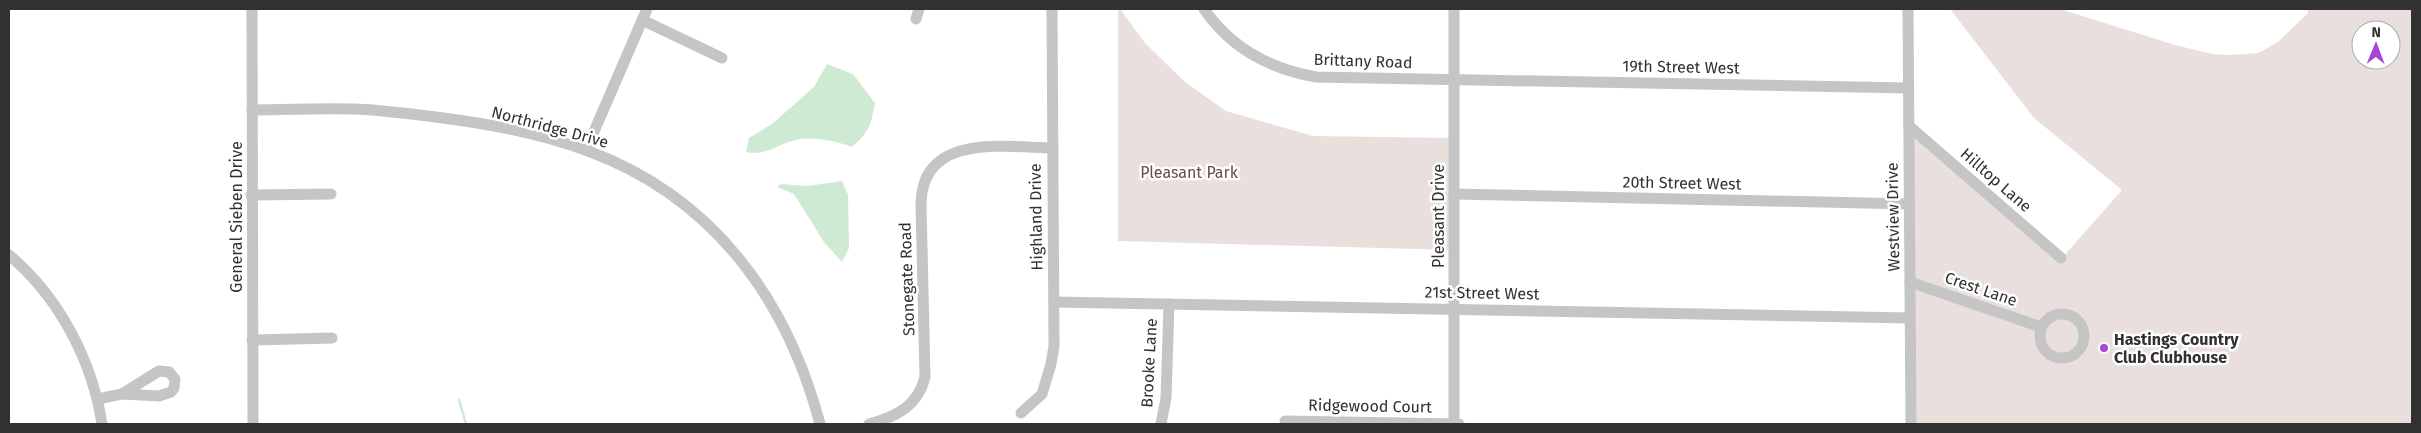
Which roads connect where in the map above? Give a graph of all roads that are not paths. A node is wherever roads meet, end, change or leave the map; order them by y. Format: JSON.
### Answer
{"nodes":[{"id":1,"x":252,"y":9,"type":"edge"},
{"id":2,"x":647,"y":9,"type":"edge"},
{"id":3,"x":1052,"y":9,"type":"edge"},
{"id":4,"x":1204,"y":9,"type":"edge"},
{"id":5,"x":1454,"y":9,"type":"edge"},
{"id":6,"x":1908,"y":9,"type":"edge"},
{"id":7,"x":642,"y":20,"type":"junction"},
{"id":8,"x":722,"y":58,"type":"dead end"},
{"id":9,"x":1454,"y":79,"type":"junction"},
{"id":10,"x":1908,"y":88,"type":"junction"},
{"id":11,"x":252,"y":110,"type":"junction"},
{"id":12,"x":1909,"y":126,"type":"junction"},
{"id":13,"x":1052,"y":148,"type":"junction"},
{"id":14,"x":586,"y":150,"type":"junction"},
{"id":15,"x":331,"y":194,"type":"dead end"},
{"id":16,"x":1454,"y":194,"type":"junction"},
{"id":17,"x":251,"y":195,"type":"junction"},
{"id":18,"x":1909,"y":204,"type":"junction"},
{"id":19,"x":9,"y":255,"type":"edge"},
{"id":20,"x":2062,"y":258,"type":"dead end"},
{"id":21,"x":1910,"y":282,"type":"junction"},
{"id":22,"x":1054,"y":302,"type":"junction"},
{"id":23,"x":1168,"y":304,"type":"junction"},
{"id":24,"x":1454,"y":309,"type":"junction"},
{"id":25,"x":1910,"y":318,"type":"junction"},
{"id":26,"x":2041,"y":327,"type":"dead end"},
{"id":27,"x":332,"y":338,"type":"dead end"},
{"id":28,"x":252,"y":340,"type":"junction"},
{"id":29,"x":122,"y":394,"type":"dead end"},
{"id":30,"x":98,"y":399,"type":"junction"},
{"id":31,"x":1021,"y":413,"type":"dead end"},
{"id":32,"x":1285,"y":421,"type":"dead end"},
{"id":33,"x":102,"y":424,"type":"edge"},
{"id":34,"x":253,"y":424,"type":"edge"},
{"id":35,"x":820,"y":424,"type":"edge"},
{"id":36,"x":869,"y":424,"type":"edge"},
{"id":37,"x":1161,"y":424,"type":"edge"},
{"id":38,"x":1454,"y":424,"type":"edge"},
{"id":39,"x":1459,"y":424,"type":"edge"},
{"id":40,"x":1911,"y":424,"type":"edge"}],
"edges":[{"from":1,"to":11,"type":"street","name":"General Sieben Drive"},
{"from":2,"to":7,"type":"street"},
{"from":3,"to":13,"type":"street","name":"Highland Drive"},
{"from":4,"to":9,"type":"street","name":"Brittany Road"},
{"from":5,"to":9,"type":"street","name":"Pleasant Drive"},
{"from":6,"to":10,"type":"street","name":"Westview Drive"},
{"from":7,"to":8,"type":"street"},
{"from":7,"to":14,"type":"street"},
{"from":9,"to":10,"type":"street","name":"19th Street West"},
{"from":9,"to":16,"type":"street","name":"Pleasant Drive"},
{"from":10,"to":12,"type":"street","name":"Westview Drive"},
{"from":11,"to":14,"type":"street","name":"Northridge Drive"},
{"from":11,"to":17,"type":"street","name":"General Sieben Drive"},
{"from":12,"to":18,"type":"street","name":"Westview Drive"},
{"from":12,"to":20,"type":"street","name":"Hilltop Lane"},
{"from":13,"to":22,"type":"street","name":"Highland Drive"},
{"from":13,"to":36,"type":"street","name":"Stonegate Road"},
{"from":14,"to":35,"type":"street","name":"Northridge Drive"},
{"from":15,"to":17,"type":"street"},
{"from":16,"to":18,"type":"street","name":"20th Street West"},
{"from":16,"to":24,"type":"street","name":"Pleasant Drive"},
{"from":17,"to":28,"type":"street","name":"General Sieben Drive"},
{"from":18,"to":21,"type":"street","name":"Westview Drive"},
{"from":19,"to":30,"type":"street"},
{"from":21,"to":25,"type":"street","name":"Westview Drive"},
{"from":21,"to":26,"type":"street","name":"Crest Lane"},
{"from":22,"to":23,"type":"street","name":"21st Street West"},
{"from":22,"to":31,"type":"street","name":"Highland Drive"},
{"from":23,"to":24,"type":"street","name":"21st Street West"},
{"from":23,"to":37,"type":"street","name":"Brooke Lane"},
{"from":24,"to":25,"type":"street","name":"21st Street West"},
{"from":24,"to":38,"type":"street","name":"Pleasant Drive"},
{"from":25,"to":40,"type":"street","name":"Westview Drive"},
{"from":27,"to":28,"type":"street"},
{"from":28,"to":34,"type":"street","name":"General Sieben Drive"},
{"from":29,"to":30,"type":"street"},
{"from":30,"to":33,"type":"street"},
{"from":32,"to":38,"type":"street","name":"Ridgewood Court"},
{"from":38,"to":39,"type":"street","name":"Ridgewood Court"}]}
